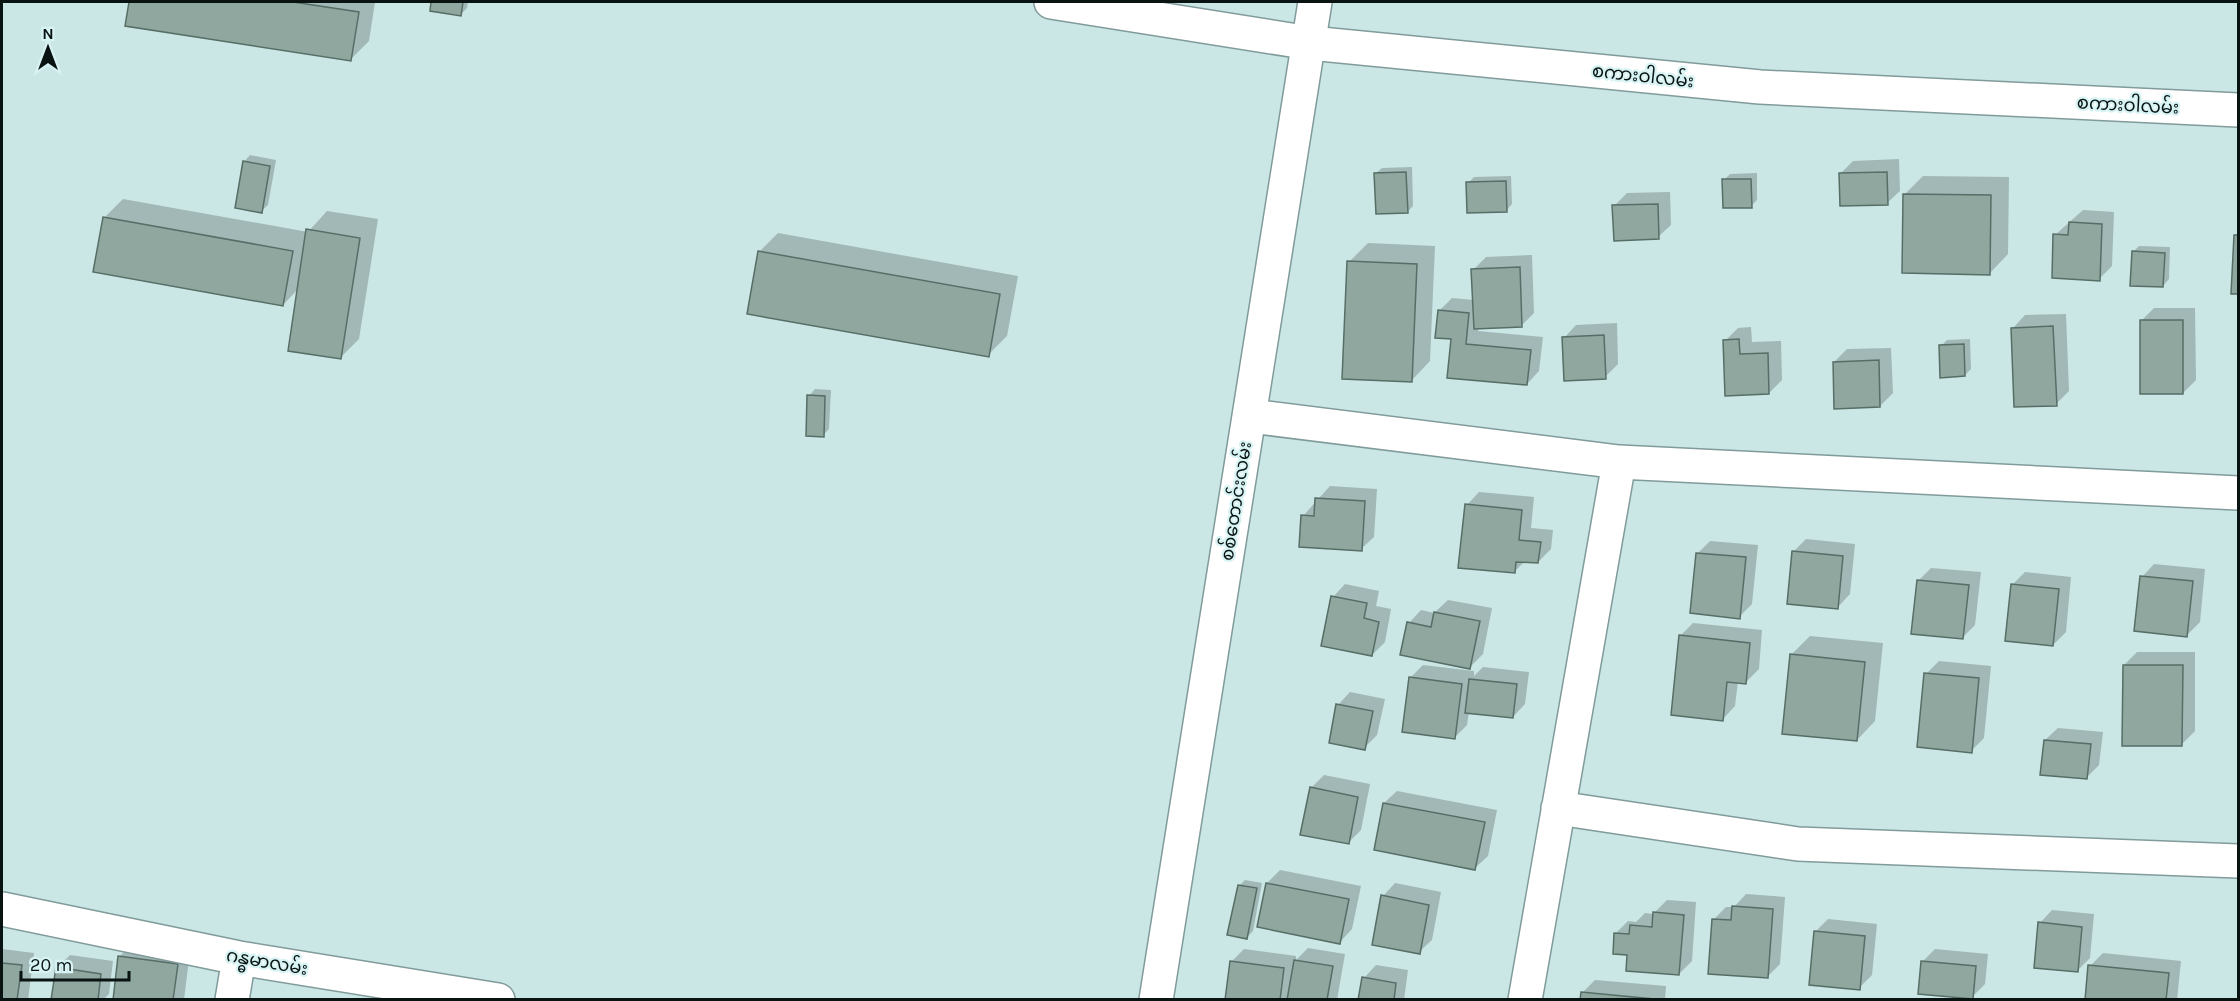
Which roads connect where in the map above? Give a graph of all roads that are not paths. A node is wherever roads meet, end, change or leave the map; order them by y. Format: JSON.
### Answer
{"nodes":[{"id":1,"x":1051,"y":2,"type":"edge"},
{"id":2,"x":1315,"y":2,"type":"edge"},
{"id":3,"x":1310,"y":43,"type":"junction"},
{"id":4,"x":2238,"y":110,"type":"edge"},
{"id":5,"x":1250,"y":416,"type":"junction"},
{"id":6,"x":1619,"y":462,"type":"junction"},
{"id":7,"x":2238,"y":493,"type":"edge"},
{"id":8,"x":1558,"y":808,"type":"junction"},
{"id":9,"x":2238,"y":861,"type":"edge"},
{"id":10,"x":2,"y":909,"type":"edge"},
{"id":11,"x":239,"y":958,"type":"junction"},
{"id":12,"x":232,"y":999,"type":"edge"},
{"id":13,"x":498,"y":999,"type":"edge"},
{"id":14,"x":1156,"y":999,"type":"edge"},
{"id":15,"x":1525,"y":999,"type":"edge"}],
"edges":[{"from":1,"to":3,"type":"street","name":"စကားဝါလမ်း"},
{"from":2,"to":3,"type":"street","name":"စစ်တောင်းလမ်း"},
{"from":3,"to":4,"type":"street","name":"စကားဝါလမ်း"},
{"from":3,"to":5,"type":"street","name":"စစ်တောင်းလမ်း"},
{"from":5,"to":6,"type":"street"},
{"from":5,"to":14,"type":"street","name":"စစ်တောင်းလမ်း"},
{"from":6,"to":7,"type":"street"},
{"from":6,"to":8,"type":"street"},
{"from":8,"to":9,"type":"street"},
{"from":8,"to":15,"type":"street"},
{"from":10,"to":11,"type":"street","name":"ဂန္ဓမာလမ်း"},
{"from":11,"to":12,"type":"street"},
{"from":11,"to":13,"type":"street","name":"ဂန္ဓမာလမ်း"}]}
